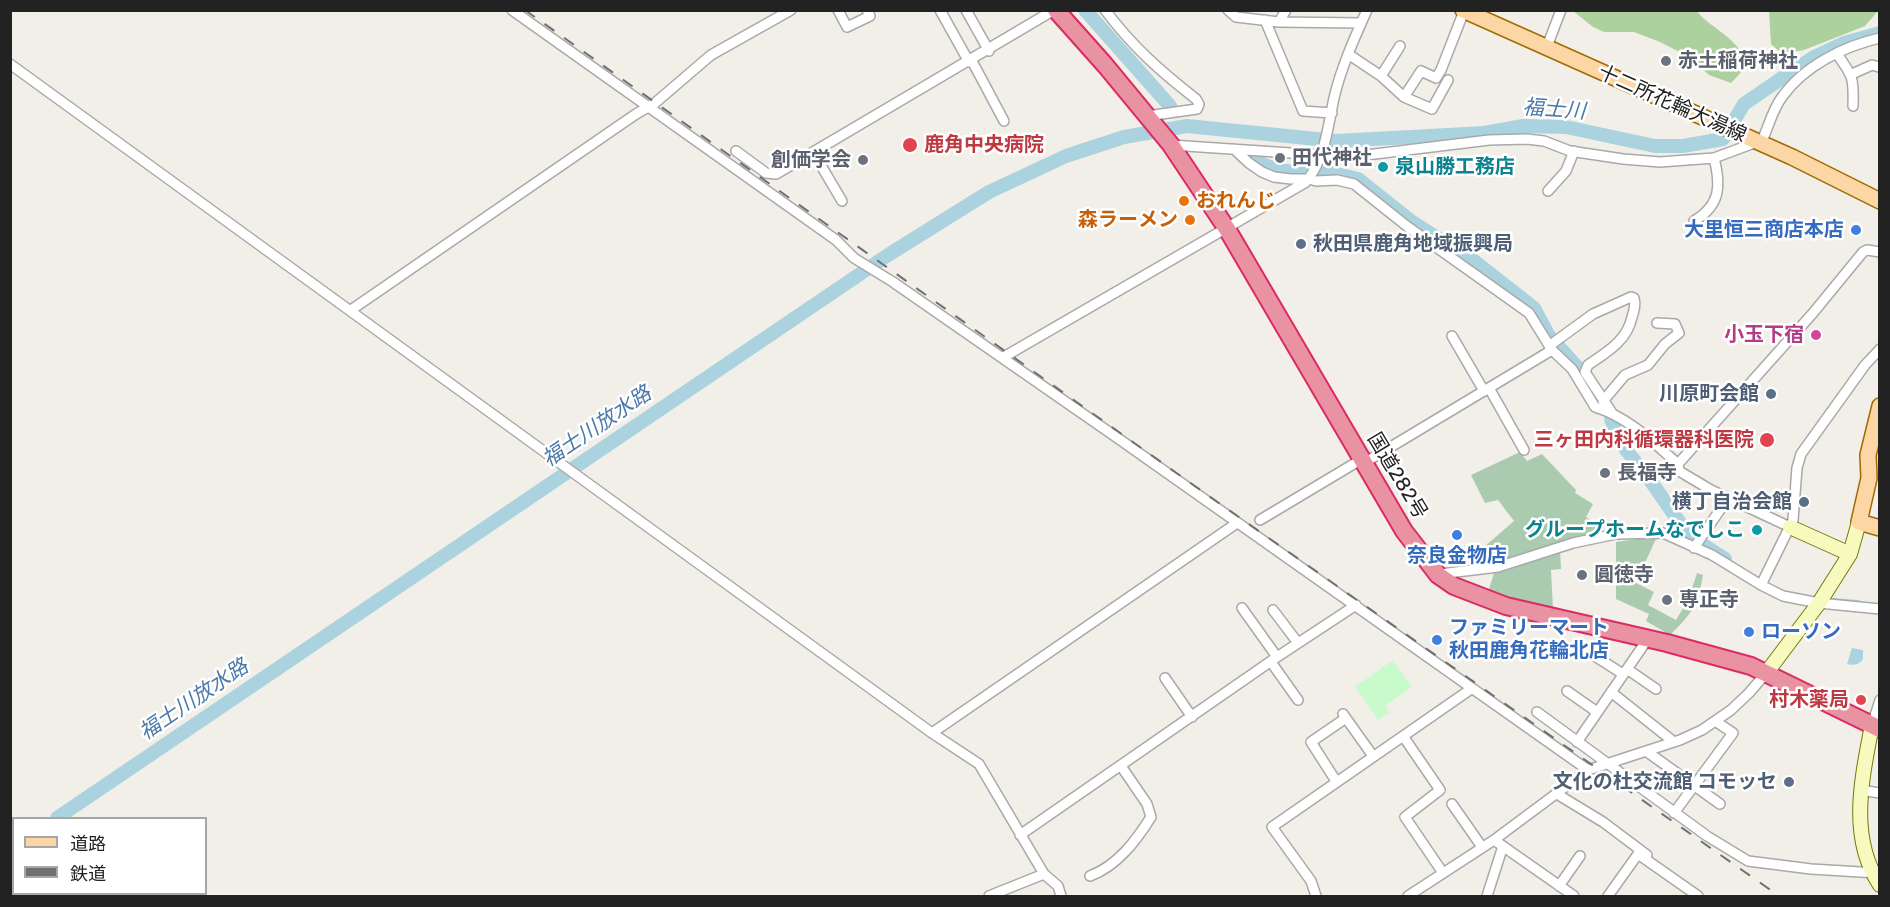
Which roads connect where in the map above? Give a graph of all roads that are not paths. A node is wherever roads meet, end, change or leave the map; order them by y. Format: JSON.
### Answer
{"nodes":[{"id":1,"x":512,"y":10,"type":"edge"},
{"id":2,"x":791,"y":10,"type":"edge"},
{"id":3,"x":838,"y":10,"type":"edge"},
{"id":4,"x":867,"y":10,"type":"edge"},
{"id":5,"x":940,"y":10,"type":"edge"},
{"id":6,"x":966,"y":10,"type":"edge"},
{"id":7,"x":1055,"y":10,"type":"edge"},
{"id":8,"x":1105,"y":10,"type":"edge"},
{"id":9,"x":1228,"y":10,"type":"edge"},
{"id":10,"x":1286,"y":10,"type":"edge"},
{"id":11,"x":1367,"y":10,"type":"edge"},
{"id":12,"x":1561,"y":10,"type":"edge"},
{"id":13,"x":1463,"y":11,"type":"edge"},
{"id":14,"x":1265,"y":20,"type":"junction"},
{"id":15,"x":1279,"y":21,"type":"junction"},
{"id":16,"x":1361,"y":23,"type":"junction"},
{"id":17,"x":1880,"y":38,"type":"edge"},
{"id":18,"x":1400,"y":46,"type":"dead end"},
{"id":19,"x":1546,"y":48,"type":"junction"},
{"id":20,"x":989,"y":51,"type":"junction"},
{"id":21,"x":1348,"y":54,"type":"junction"},
{"id":22,"x":1837,"y":54,"type":"junction"},
{"id":23,"x":970,"y":62,"type":"junction"},
{"id":24,"x":12,"y":67,"type":"edge"},
{"id":25,"x":1879,"y":67,"type":"edge"},
{"id":26,"x":1852,"y":74,"type":"junction"},
{"id":27,"x":1381,"y":76,"type":"junction"},
{"id":28,"x":1448,"y":80,"type":"dead end"},
{"id":29,"x":1404,"y":97,"type":"junction"},
{"id":30,"x":1852,"y":106,"type":"dead end"},
{"id":31,"x":648,"y":108,"type":"junction"},
{"id":32,"x":1148,"y":117,"type":"junction"},
{"id":33,"x":1331,"y":117,"type":"junction"},
{"id":34,"x":1004,"y":121,"type":"dead end"},
{"id":35,"x":1759,"y":142,"type":"junction"},
{"id":36,"x":1171,"y":145,"type":"junction"},
{"id":37,"x":1234,"y":148,"type":"junction"},
{"id":38,"x":736,"y":151,"type":"dead end"},
{"id":39,"x":1574,"y":151,"type":"junction"},
{"id":40,"x":813,"y":152,"type":"junction"},
{"id":41,"x":1322,"y":152,"type":"junction"},
{"id":42,"x":1714,"y":158,"type":"junction"},
{"id":43,"x":1312,"y":174,"type":"junction"},
{"id":44,"x":1548,"y":191,"type":"dead end"},
{"id":45,"x":842,"y":201,"type":"dead end"},
{"id":46,"x":1880,"y":201,"type":"edge"},
{"id":47,"x":1695,"y":221,"type":"dead end"},
{"id":48,"x":1227,"y":229,"type":"junction"},
{"id":49,"x":1880,"y":252,"type":"edge"},
{"id":50,"x":351,"y":310,"type":"junction"},
{"id":51,"x":1657,"y":323,"type":"dead end"},
{"id":52,"x":1452,"y":336,"type":"dead end"},
{"id":53,"x":1553,"y":345,"type":"junction"},
{"id":54,"x":1880,"y":349,"type":"edge"},
{"id":55,"x":1002,"y":358,"type":"junction"},
{"id":56,"x":1487,"y":389,"type":"junction"},
{"id":57,"x":1603,"y":401,"type":"junction"},
{"id":58,"x":1880,"y":406,"type":"edge"},
{"id":59,"x":1613,"y":414,"type":"junction"},
{"id":60,"x":1524,"y":450,"type":"dead end"},
{"id":61,"x":1363,"y":461,"type":"junction"},
{"id":62,"x":1678,"y":464,"type":"junction"},
{"id":63,"x":1728,"y":498,"type":"junction"},
{"id":64,"x":1260,"y":520,"type":"dead end"},
{"id":65,"x":1859,"y":522,"type":"junction"},
{"id":66,"x":1237,"y":523,"type":"junction"},
{"id":67,"x":1790,"y":528,"type":"junction"},
{"id":68,"x":1880,"y":528,"type":"edge"},
{"id":69,"x":1696,"y":545,"type":"junction"},
{"id":70,"x":1850,"y":554,"type":"junction"},
{"id":71,"x":1438,"y":575,"type":"junction"},
{"id":72,"x":1761,"y":585,"type":"junction"},
{"id":73,"x":1819,"y":603,"type":"junction"},
{"id":74,"x":1356,"y":605,"type":"junction"},
{"id":75,"x":1242,"y":608,"type":"dead end"},
{"id":76,"x":1880,"y":609,"type":"edge"},
{"id":77,"x":1273,"y":610,"type":"dead end"},
{"id":78,"x":1647,"y":640,"type":"junction"},
{"id":79,"x":1298,"y":643,"type":"junction"},
{"id":80,"x":1593,"y":655,"type":"dead end"},
{"id":81,"x":1274,"y":659,"type":"junction"},
{"id":82,"x":1625,"y":672,"type":"junction"},
{"id":83,"x":1767,"y":672,"type":"junction"},
{"id":84,"x":1166,"y":678,"type":"dead end"},
{"id":85,"x":1471,"y":689,"type":"junction"},
{"id":86,"x":1656,"y":689,"type":"dead end"},
{"id":87,"x":1567,"y":692,"type":"dead end"},
{"id":88,"x":1611,"y":692,"type":"junction"},
{"id":89,"x":1298,"y":699,"type":"dead end"},
{"id":90,"x":1880,"y":700,"type":"edge"},
{"id":91,"x":1537,"y":712,"type":"dead end"},
{"id":92,"x":1597,"y":712,"type":"junction"},
{"id":93,"x":1192,"y":717,"type":"junction"},
{"id":94,"x":1714,"y":721,"type":"junction"},
{"id":95,"x":1876,"y":727,"type":"edge"},
{"id":96,"x":932,"y":733,"type":"junction"},
{"id":97,"x":1403,"y":736,"type":"junction"},
{"id":98,"x":1577,"y":742,"type":"junction"},
{"id":99,"x":1674,"y":742,"type":"junction"},
{"id":100,"x":1646,"y":751,"type":"junction"},
{"id":101,"x":1372,"y":756,"type":"junction"},
{"id":102,"x":1606,"y":764,"type":"junction"},
{"id":103,"x":1121,"y":766,"type":"junction"},
{"id":104,"x":1588,"y":770,"type":"junction"},
{"id":105,"x":1336,"y":781,"type":"junction"},
{"id":106,"x":1695,"y":786,"type":"junction"},
{"id":107,"x":1860,"y":790,"type":"junction"},
{"id":108,"x":1880,"y":793,"type":"edge"},
{"id":109,"x":1557,"y":794,"type":"junction"},
{"id":110,"x":1452,"y":804,"type":"dead end"},
{"id":111,"x":1720,"y":804,"type":"dead end"},
{"id":112,"x":1674,"y":813,"type":"junction"},
{"id":113,"x":1020,"y":835,"type":"junction"},
{"id":114,"x":1494,"y":840,"type":"junction"},
{"id":115,"x":1503,"y":846,"type":"junction"},
{"id":116,"x":1482,"y":847,"type":"junction"},
{"id":117,"x":1580,"y":856,"type":"dead end"},
{"id":118,"x":1646,"y":860,"type":"junction"},
{"id":119,"x":1875,"y":872,"type":"edge"},
{"id":120,"x":1443,"y":873,"type":"junction"},
{"id":121,"x":1044,"y":874,"type":"junction"},
{"id":122,"x":1090,"y":876,"type":"dead end"},
{"id":123,"x":1880,"y":885,"type":"edge"},
{"id":124,"x":1559,"y":886,"type":"junction"},
{"id":125,"x":989,"y":897,"type":"edge"},
{"id":126,"x":1061,"y":897,"type":"edge"},
{"id":127,"x":1316,"y":897,"type":"edge"},
{"id":128,"x":1408,"y":897,"type":"edge"},
{"id":129,"x":1487,"y":897,"type":"edge"},
{"id":130,"x":1574,"y":897,"type":"edge"},
{"id":131,"x":1608,"y":897,"type":"edge"},
{"id":132,"x":1698,"y":897,"type":"edge"}],
"edges":[{"from":1,"to":31,"type":"street"},
{"from":2,"to":31,"type":"street"},
{"from":3,"to":4,"type":"street"},
{"from":5,"to":23,"type":"street"},
{"from":6,"to":20,"type":"street"},
{"from":7,"to":20,"type":"street"},
{"from":7,"to":32,"type":"highway","name":"国道282号"},
{"from":8,"to":32,"type":"street"},
{"from":9,"to":14,"type":"street"},
{"from":10,"to":15,"type":"street"},
{"from":11,"to":16,"type":"street"},
{"from":12,"to":19,"type":"street"},
{"from":13,"to":19,"type":"main road","name":"十二所花輪大湯線"},
{"from":13,"to":29,"type":"street"},
{"from":14,"to":15,"type":"street"},
{"from":14,"to":33,"type":"street"},
{"from":15,"to":16,"type":"street"},
{"from":16,"to":21,"type":"street"},
{"from":17,"to":22,"type":"street"},
{"from":18,"to":27,"type":"street"},
{"from":19,"to":35,"type":"main road","name":"十二所花輪大湯線"},
{"from":20,"to":23,"type":"street"},
{"from":21,"to":27,"type":"street"},
{"from":21,"to":33,"type":"street"},
{"from":22,"to":26,"type":"street"},
{"from":22,"to":35,"type":"street"},
{"from":23,"to":34,"type":"street"},
{"from":23,"to":40,"type":"street"},
{"from":24,"to":50,"type":"street"},
{"from":25,"to":26,"type":"street"},
{"from":26,"to":30,"type":"street"},
{"from":27,"to":29,"type":"street"},
{"from":28,"to":29,"type":"street"},
{"from":31,"to":50,"type":"street"},
{"from":31,"to":55,"type":"street"},
{"from":32,"to":36,"type":"highway","name":"国道282号"},
{"from":33,"to":41,"type":"street"},
{"from":35,"to":42,"type":"street"},
{"from":35,"to":46,"type":"main road","name":"十二所花輪大湯線"},
{"from":36,"to":37,"type":"street"},
{"from":36,"to":48,"type":"highway","name":"国道282号"},
{"from":37,"to":41,"type":"street"},
{"from":37,"to":43,"type":"street"},
{"from":38,"to":40,"type":"street"},
{"from":39,"to":41,"type":"street"},
{"from":39,"to":42,"type":"street"},
{"from":39,"to":44,"type":"street"},
{"from":40,"to":45,"type":"street"},
{"from":41,"to":43,"type":"street"},
{"from":42,"to":47,"type":"street"},
{"from":43,"to":48,"type":"street"},
{"from":43,"to":53,"type":"street"},
{"from":48,"to":55,"type":"street"},
{"from":48,"to":61,"type":"highway","name":"国道282号"},
{"from":49,"to":62,"type":"street"},
{"from":50,"to":96,"type":"street"},
{"from":51,"to":57,"type":"street"},
{"from":52,"to":56,"type":"street"},
{"from":53,"to":56,"type":"street"},
{"from":53,"to":57,"type":"street"},
{"from":53,"to":59,"type":"street"},
{"from":54,"to":67,"type":"street"},
{"from":55,"to":66,"type":"street"},
{"from":56,"to":60,"type":"street"},
{"from":56,"to":61,"type":"street"},
{"from":57,"to":59,"type":"street"},
{"from":58,"to":65,"type":"main road"},
{"from":59,"to":62,"type":"street"},
{"from":61,"to":64,"type":"street"},
{"from":61,"to":71,"type":"highway","name":"国道282号"},
{"from":62,"to":63,"type":"street"},
{"from":63,"to":67,"type":"street"},
{"from":63,"to":69,"type":"street"},
{"from":65,"to":68,"type":"main road"},
{"from":65,"to":70,"type":"street"},
{"from":66,"to":74,"type":"street"},
{"from":66,"to":96,"type":"street"},
{"from":67,"to":70,"type":"street"},
{"from":67,"to":72,"type":"street"},
{"from":69,"to":71,"type":"street"},
{"from":69,"to":72,"type":"street"},
{"from":70,"to":73,"type":"street"},
{"from":71,"to":78,"type":"highway","name":"国道282号"},
{"from":72,"to":73,"type":"street"},
{"from":73,"to":76,"type":"street"},
{"from":73,"to":83,"type":"street"},
{"from":74,"to":79,"type":"street"},
{"from":74,"to":85,"type":"street"},
{"from":75,"to":81,"type":"street"},
{"from":77,"to":79,"type":"street"},
{"from":78,"to":82,"type":"street"},
{"from":78,"to":83,"type":"highway","name":"国道282号"},
{"from":79,"to":81,"type":"street"},
{"from":80,"to":82,"type":"street"},
{"from":81,"to":89,"type":"street"},
{"from":81,"to":93,"type":"street"},
{"from":82,"to":86,"type":"street"},
{"from":82,"to":88,"type":"street"},
{"from":83,"to":94,"type":"street"},
{"from":83,"to":95,"type":"highway","name":"国道282号"},
{"from":84,"to":93,"type":"street"},
{"from":85,"to":97,"type":"street"},
{"from":85,"to":104,"type":"street"},
{"from":87,"to":92,"type":"street"},
{"from":88,"to":92,"type":"street"},
{"from":88,"to":99,"type":"street"},
{"from":90,"to":95,"type":"street"},
{"from":91,"to":98,"type":"street"},
{"from":92,"to":98,"type":"street"},
{"from":93,"to":103,"type":"street"},
{"from":94,"to":99,"type":"street"},
{"from":94,"to":106,"type":"street"},
{"from":95,"to":107,"type":"street"},
{"from":96,"to":113,"type":"street"},
{"from":97,"to":101,"type":"street"},
{"from":97,"to":120,"type":"street"},
{"from":98,"to":102,"type":"street"},
{"from":99,"to":100,"type":"street"},
{"from":100,"to":102,"type":"street"},
{"from":100,"to":106,"type":"street"},
{"from":101,"to":105,"type":"street"},
{"from":101,"to":105,"type":"street"},
{"from":102,"to":104,"type":"street"},
{"from":102,"to":112,"type":"street"},
{"from":103,"to":113,"type":"street"},
{"from":103,"to":122,"type":"street"},
{"from":104,"to":109,"type":"street"},
{"from":105,"to":127,"type":"street"},
{"from":106,"to":111,"type":"street"},
{"from":106,"to":112,"type":"street"},
{"from":107,"to":108,"type":"street"},
{"from":107,"to":119,"type":"street"},
{"from":109,"to":114,"type":"street"},
{"from":109,"to":118,"type":"street"},
{"from":110,"to":116,"type":"street"},
{"from":112,"to":119,"type":"street"},
{"from":113,"to":121,"type":"street"},
{"from":114,"to":115,"type":"street"},
{"from":114,"to":116,"type":"street"},
{"from":115,"to":124,"type":"street"},
{"from":115,"to":129,"type":"street"},
{"from":116,"to":120,"type":"street"},
{"from":117,"to":124,"type":"street"},
{"from":118,"to":131,"type":"street"},
{"from":118,"to":132,"type":"street"},
{"from":119,"to":123,"type":"street"},
{"from":120,"to":128,"type":"street"},
{"from":121,"to":125,"type":"street"},
{"from":121,"to":126,"type":"street"},
{"from":124,"to":130,"type":"street"}]}
